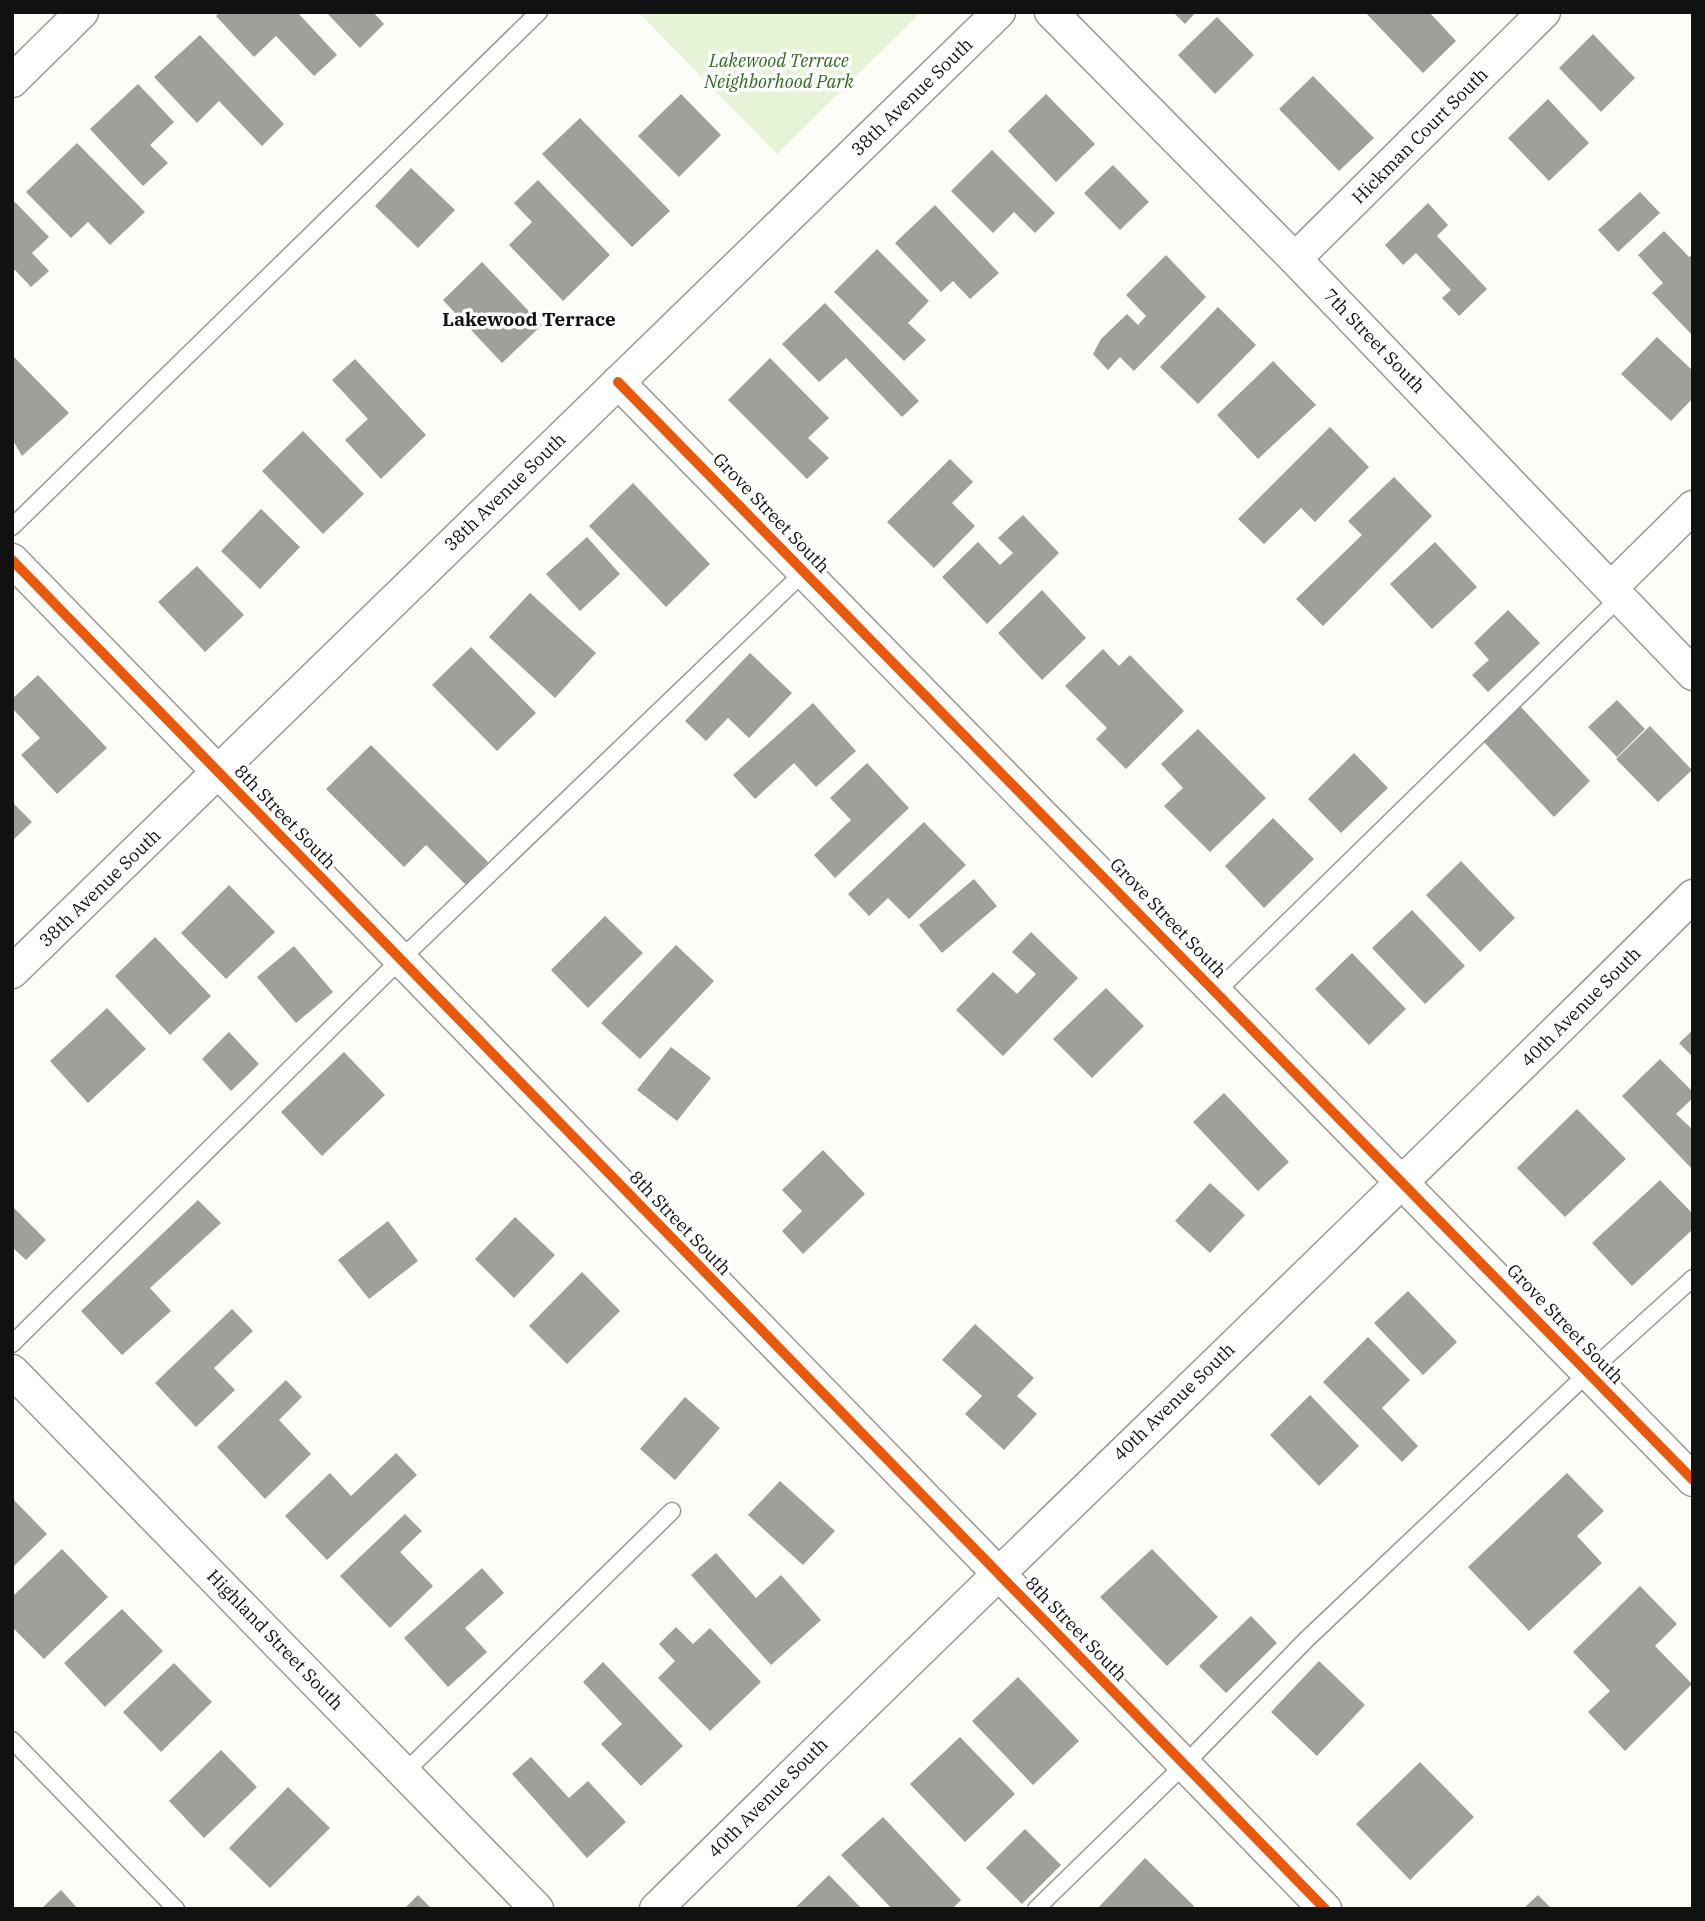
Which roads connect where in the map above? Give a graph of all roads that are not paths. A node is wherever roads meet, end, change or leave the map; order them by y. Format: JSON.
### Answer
{"nodes":[{"id":1,"x":82,"y":12,"type":"edge"},
{"id":2,"x":538,"y":12,"type":"edge"},
{"id":3,"x":999,"y":12,"type":"edge"},
{"id":4,"x":1051,"y":12,"type":"edge"},
{"id":5,"x":1544,"y":12,"type":"edge"},
{"id":6,"x":12,"y":81,"type":"edge"},
{"id":7,"x":1295,"y":259,"type":"junction"},
{"id":8,"x":618,"y":382,"type":"junction"},
{"id":9,"x":1693,"y":507,"type":"edge"},
{"id":10,"x":12,"y":527,"type":"edge"},
{"id":11,"x":12,"y":560,"type":"edge"},
{"id":12,"x":804,"y":572,"type":"junction"},
{"id":13,"x":1615,"y":593,"type":"junction"},
{"id":14,"x":1693,"y":674,"type":"edge"},
{"id":15,"x":218,"y":773,"type":"junction"},
{"id":16,"x":1693,"y":896,"type":"edge"},
{"id":17,"x":400,"y":960,"type":"junction"},
{"id":18,"x":12,"y":972,"type":"edge"},
{"id":19,"x":1216,"y":992,"type":"junction"},
{"id":20,"x":1404,"y":1183,"type":"junction"},
{"id":21,"x":1693,"y":1278,"type":"edge"},
{"id":22,"x":12,"y":1343,"type":"edge"},
{"id":23,"x":12,"y":1370,"type":"edge"},
{"id":24,"x":1588,"y":1373,"type":"junction"},
{"id":25,"x":1693,"y":1480,"type":"edge"},
{"id":26,"x":672,"y":1510,"type":"dead end"},
{"id":27,"x":996,"y":1573,"type":"junction"},
{"id":28,"x":12,"y":1740,"type":"edge"},
{"id":29,"x":1184,"y":1765,"type":"junction"},
{"id":30,"x":404,"y":1773,"type":"junction"},
{"id":31,"x":176,"y":1909,"type":"edge"},
{"id":32,"x":537,"y":1909,"type":"edge"},
{"id":33,"x":656,"y":1909,"type":"edge"},
{"id":34,"x":1036,"y":1909,"type":"edge"},
{"id":35,"x":1325,"y":1909,"type":"edge"}],
"edges":[{"from":1,"to":6,"type":"street"},
{"from":2,"to":10,"type":"lane"},
{"from":3,"to":8,"type":"street","name":"38th Avenue South"},
{"from":4,"to":7,"type":"street","name":"7th Street South"},
{"from":5,"to":7,"type":"street","name":"Hickman Court South"},
{"from":7,"to":13,"type":"street","name":"7th Street South"},
{"from":8,"to":12,"type":"street","name":"Grove Street South"},
{"from":8,"to":15,"type":"street","name":"38th Avenue South"},
{"from":9,"to":13,"type":"street"},
{"from":11,"to":15,"type":"street","name":"8th Street South"},
{"from":12,"to":17,"type":"lane"},
{"from":12,"to":19,"type":"street","name":"Grove Street South"},
{"from":13,"to":14,"type":"street","name":"7th Street South"},
{"from":13,"to":19,"type":"lane"},
{"from":15,"to":17,"type":"street","name":"8th Street South"},
{"from":15,"to":18,"type":"street","name":"38th Avenue South"},
{"from":16,"to":20,"type":"street","name":"40th Avenue South"},
{"from":17,"to":22,"type":"lane"},
{"from":17,"to":27,"type":"street","name":"8th Street South"},
{"from":19,"to":20,"type":"street","name":"Grove Street South"},
{"from":20,"to":24,"type":"street","name":"Grove Street South"},
{"from":20,"to":27,"type":"street","name":"40th Avenue South"},
{"from":21,"to":24,"type":"lane"},
{"from":23,"to":30,"type":"street","name":"Highland Street South"},
{"from":24,"to":25,"type":"street","name":"Grove Street South"},
{"from":24,"to":29,"type":"lane"},
{"from":26,"to":30,"type":"lane"},
{"from":27,"to":29,"type":"street","name":"8th Street South"},
{"from":27,"to":33,"type":"street","name":"40th Avenue South"},
{"from":28,"to":31,"type":"lane"},
{"from":29,"to":34,"type":"lane"},
{"from":29,"to":35,"type":"street","name":"8th Street South"},
{"from":30,"to":32,"type":"street","name":"Highland Street South"}]}
